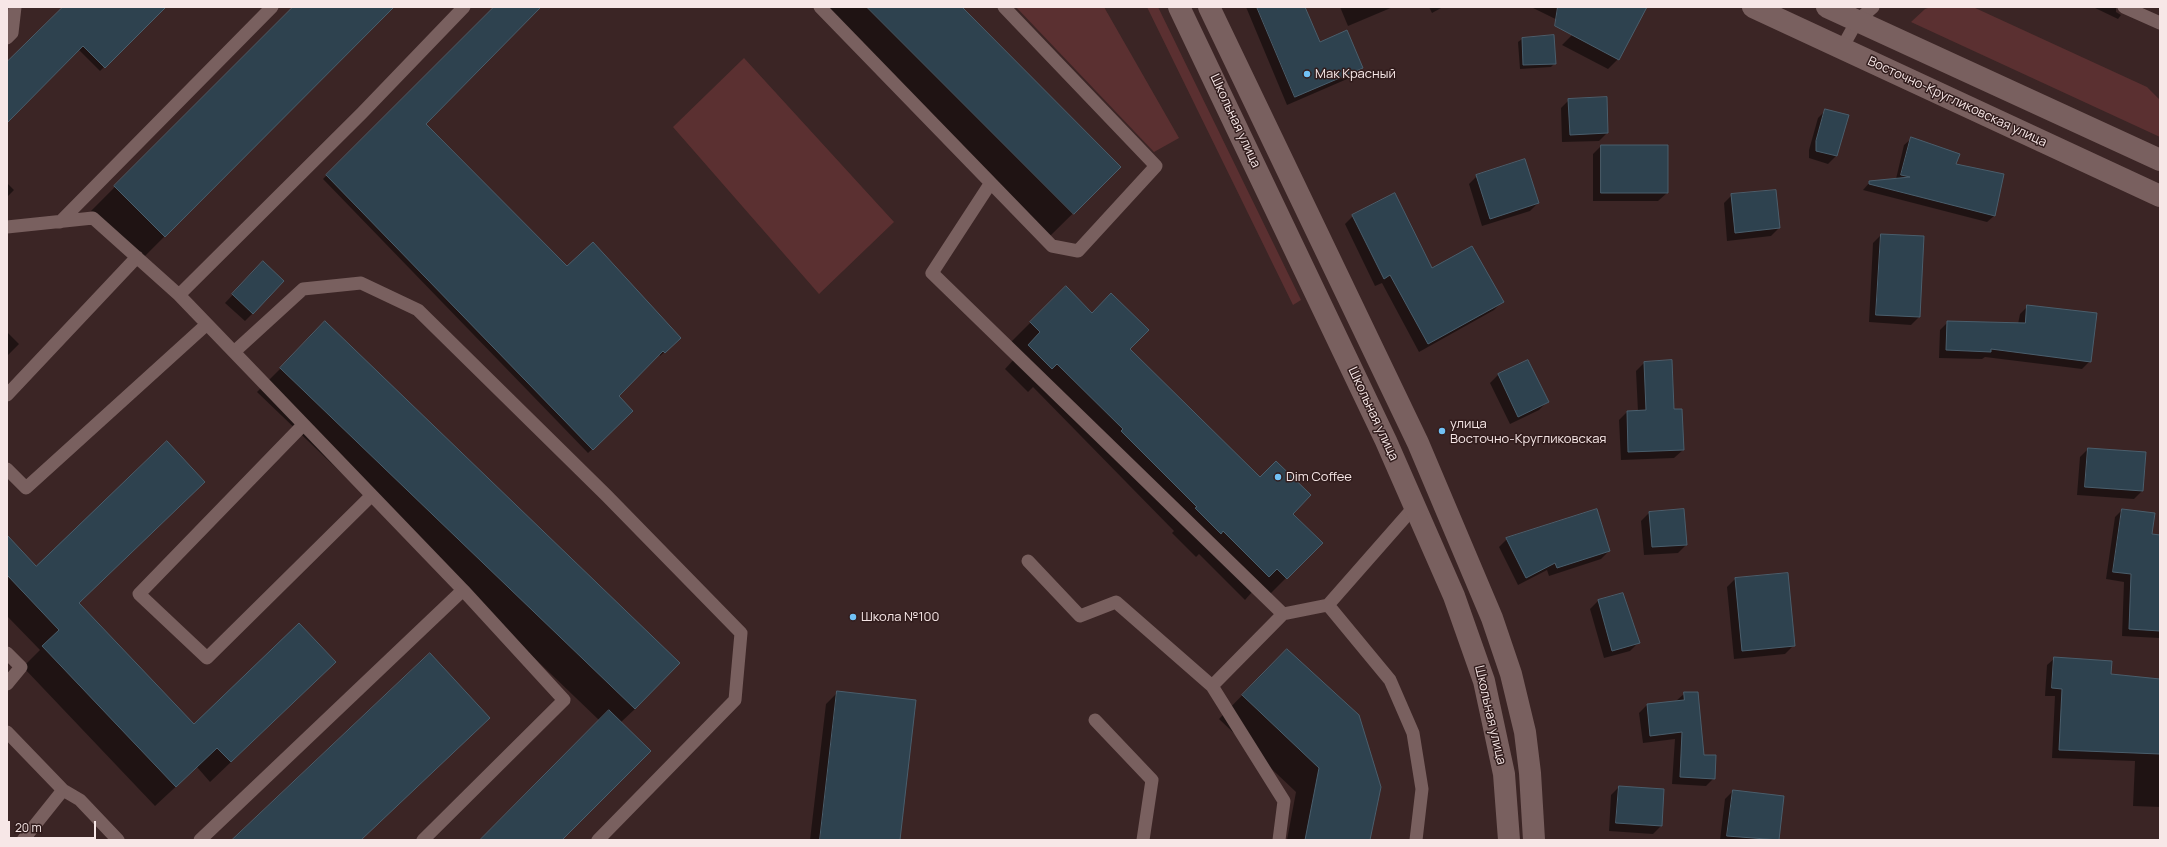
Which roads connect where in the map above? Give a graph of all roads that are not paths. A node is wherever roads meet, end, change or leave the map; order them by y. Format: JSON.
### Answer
{"nodes":[{"id":1,"x":15,"y":7,"type":"edge"},
{"id":2,"x":272,"y":7,"type":"edge"},
{"id":3,"x":464,"y":7,"type":"edge"},
{"id":4,"x":820,"y":7,"type":"edge"},
{"id":5,"x":1004,"y":7,"type":"edge"},
{"id":6,"x":1179,"y":7,"type":"edge"},
{"id":7,"x":1209,"y":7,"type":"edge"},
{"id":8,"x":1753,"y":7,"type":"edge"},
{"id":9,"x":1827,"y":7,"type":"edge"},
{"id":10,"x":2124,"y":7,"type":"edge"},
{"id":11,"x":1865,"y":14,"type":"edge"},
{"id":12,"x":2160,"y":23,"type":"edge"},
{"id":13,"x":7,"y":38,"type":"edge"},
{"id":14,"x":1842,"y":48,"type":"junction"},
{"id":15,"x":2160,"y":160,"type":"edge"},
{"id":16,"x":990,"y":184,"type":"junction"},
{"id":17,"x":2160,"y":196,"type":"edge"},
{"id":18,"x":60,"y":222,"type":"junction"},
{"id":19,"x":7,"y":227,"type":"edge"},
{"id":20,"x":137,"y":258,"type":"junction"},
{"id":21,"x":179,"y":295,"type":"junction"},
{"id":22,"x":207,"y":324,"type":"junction"},
{"id":23,"x":234,"y":352,"type":"junction"},
{"id":24,"x":7,"y":395,"type":"edge"},
{"id":25,"x":303,"y":425,"type":"junction"},
{"id":26,"x":7,"y":469,"type":"edge"},
{"id":27,"x":371,"y":496,"type":"junction"},
{"id":28,"x":1416,"y":506,"type":"junction"},
{"id":29,"x":1028,"y":561,"type":"dead end"},
{"id":30,"x":463,"y":590,"type":"junction"},
{"id":31,"x":1328,"y":605,"type":"junction"},
{"id":32,"x":1283,"y":614,"type":"junction"},
{"id":33,"x":7,"y":653,"type":"edge"},
{"id":34,"x":7,"y":684,"type":"edge"},
{"id":35,"x":1212,"y":686,"type":"junction"},
{"id":36,"x":1095,"y":720,"type":"dead end"},
{"id":37,"x":7,"y":732,"type":"edge"},
{"id":38,"x":63,"y":790,"type":"junction"},
{"id":39,"x":23,"y":840,"type":"edge"},
{"id":40,"x":118,"y":840,"type":"edge"},
{"id":41,"x":200,"y":840,"type":"edge"},
{"id":42,"x":423,"y":840,"type":"edge"},
{"id":43,"x":598,"y":840,"type":"edge"},
{"id":44,"x":1143,"y":840,"type":"edge"},
{"id":45,"x":1279,"y":840,"type":"edge"},
{"id":46,"x":1416,"y":840,"type":"edge"},
{"id":47,"x":1510,"y":840,"type":"edge"},
{"id":48,"x":1534,"y":840,"type":"edge"}],
"edges":[{"from":1,"to":13,"type":"lane"},
{"from":2,"to":18,"type":"lane"},
{"from":3,"to":21,"type":"lane"},
{"from":4,"to":16,"type":"lane"},
{"from":5,"to":16,"type":"lane"},
{"from":6,"to":28,"type":"main road","name":"Школьная улица"},
{"from":7,"to":48,"type":"main road","name":"Школьная улица"},
{"from":8,"to":14,"type":"main road","name":"Восточно-Кругликовская улица"},
{"from":9,"to":11,"type":"main road"},
{"from":10,"to":12,"type":"lane"},
{"from":11,"to":14,"type":"lane"},
{"from":11,"to":15,"type":"main road"},
{"from":14,"to":17,"type":"main road","name":"Восточно-Кругликовская улица"},
{"from":16,"to":32,"type":"lane"},
{"from":18,"to":19,"type":"lane"},
{"from":18,"to":20,"type":"lane"},
{"from":20,"to":21,"type":"lane"},
{"from":20,"to":24,"type":"lane"},
{"from":21,"to":22,"type":"lane"},
{"from":22,"to":23,"type":"lane"},
{"from":22,"to":26,"type":"lane"},
{"from":23,"to":25,"type":"lane"},
{"from":23,"to":43,"type":"lane"},
{"from":25,"to":27,"type":"lane"},
{"from":25,"to":27,"type":"lane"},
{"from":27,"to":30,"type":"lane"},
{"from":28,"to":31,"type":"lane"},
{"from":28,"to":47,"type":"main road","name":"Школьная улица"},
{"from":29,"to":35,"type":"lane"},
{"from":30,"to":41,"type":"lane"},
{"from":30,"to":42,"type":"lane"},
{"from":31,"to":32,"type":"lane"},
{"from":31,"to":46,"type":"lane"},
{"from":32,"to":35,"type":"lane"},
{"from":33,"to":34,"type":"lane"},
{"from":35,"to":45,"type":"lane"},
{"from":36,"to":44,"type":"lane"},
{"from":37,"to":38,"type":"lane"},
{"from":38,"to":39,"type":"lane"},
{"from":38,"to":40,"type":"lane"}]}
